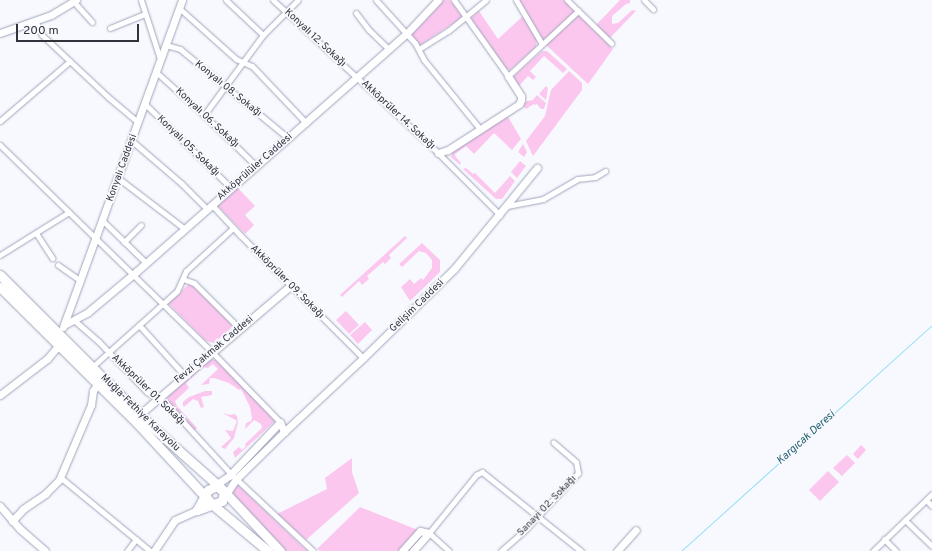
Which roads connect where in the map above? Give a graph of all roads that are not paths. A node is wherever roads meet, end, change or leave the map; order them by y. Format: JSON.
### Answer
{"nodes":[{"id":1,"x":140,"y":0,"type":"edge"},
{"id":2,"x":182,"y":0,"type":"edge"},
{"id":3,"x":226,"y":0,"type":"edge"},
{"id":4,"x":273,"y":0,"type":"edge"},
{"id":5,"x":298,"y":0,"type":"edge"},
{"id":6,"x":376,"y":0,"type":"edge"},
{"id":7,"x":438,"y":0,"type":"edge"},
{"id":8,"x":454,"y":0,"type":"edge"},
{"id":9,"x":486,"y":0,"type":"edge"},
{"id":10,"x":516,"y":0,"type":"edge"},
{"id":11,"x":567,"y":0,"type":"edge"},
{"id":12,"x":644,"y":0,"type":"edge"},
{"id":13,"x":75,"y":1,"type":"edge"},
{"id":14,"x":179,"y":8,"type":"junction"},
{"id":15,"x":653,"y":9,"type":"dead end"},
{"id":16,"x":285,"y":11,"type":"junction"},
{"id":17,"x":578,"y":12,"type":"junction"},
{"id":18,"x":356,"y":13,"type":"dead end"},
{"id":19,"x":144,"y":14,"type":"junction"},
{"id":20,"x":466,"y":17,"type":"junction"},
{"id":21,"x":36,"y":21,"type":"junction"},
{"id":22,"x":92,"y":22,"type":"dead end"},
{"id":23,"x":110,"y":28,"type":"dead end"},
{"id":24,"x":0,"y":33,"type":"edge"},
{"id":25,"x":406,"y":34,"type":"junction"},
{"id":26,"x":264,"y":35,"type":"junction"},
{"id":27,"x":610,"y":43,"type":"dead end"},
{"id":28,"x":542,"y":44,"type":"junction"},
{"id":29,"x":166,"y":45,"type":"junction"},
{"id":30,"x":389,"y":49,"type":"junction"},
{"id":31,"x":419,"y":49,"type":"junction"},
{"id":32,"x":160,"y":60,"type":"junction"},
{"id":33,"x":70,"y":61,"type":"junction"},
{"id":34,"x":243,"y":62,"type":"junction"},
{"id":35,"x":156,"y":72,"type":"junction"},
{"id":36,"x":508,"y":76,"type":"junction"},
{"id":37,"x":357,"y":77,"type":"junction"},
{"id":38,"x":225,"y":86,"type":"junction"},
{"id":39,"x":145,"y":104,"type":"junction"},
{"id":40,"x":204,"y":114,"type":"junction"},
{"id":41,"x":0,"y":121,"type":"edge"},
{"id":42,"x":138,"y":122,"type":"junction"},
{"id":43,"x":306,"y":123,"type":"junction"},
{"id":44,"x":480,"y":129,"type":"junction"},
{"id":45,"x":288,"y":138,"type":"junction"},
{"id":46,"x":132,"y":141,"type":"junction"},
{"id":47,"x":0,"y":145,"type":"edge"},
{"id":48,"x":438,"y":153,"type":"junction"},
{"id":49,"x":256,"y":166,"type":"junction"},
{"id":50,"x":537,"y":168,"type":"dead end"},
{"id":51,"x":605,"y":170,"type":"dead end"},
{"id":52,"x":118,"y":178,"type":"junction"},
{"id":53,"x":231,"y":188,"type":"junction"},
{"id":54,"x":507,"y":206,"type":"junction"},
{"id":55,"x":210,"y":207,"type":"junction"},
{"id":56,"x":68,"y":212,"type":"junction"},
{"id":57,"x":500,"y":215,"type":"junction"},
{"id":58,"x":103,"y":221,"type":"junction"},
{"id":59,"x":141,"y":225,"type":"dead end"},
{"id":60,"x":233,"y":228,"type":"junction"},
{"id":61,"x":185,"y":229,"type":"junction"},
{"id":62,"x":36,"y":233,"type":"junction"},
{"id":63,"x":96,"y":239,"type":"junction"},
{"id":64,"x":124,"y":242,"type":"junction"},
{"id":65,"x":0,"y":255,"type":"edge"},
{"id":66,"x":52,"y":258,"type":"dead end"},
{"id":67,"x":146,"y":263,"type":"junction"},
{"id":68,"x":58,"y":265,"type":"dead end"},
{"id":69,"x":0,"y":275,"type":"edge"},
{"id":70,"x":132,"y":275,"type":"junction"},
{"id":71,"x":182,"y":279,"type":"junction"},
{"id":72,"x":81,"y":281,"type":"junction"},
{"id":73,"x":290,"y":286,"type":"junction"},
{"id":74,"x":0,"y":287,"type":"edge"},
{"id":75,"x":162,"y":303,"type":"junction"},
{"id":76,"x":75,"y":321,"type":"junction"},
{"id":77,"x":64,"y":325,"type":"junction"},
{"id":78,"x":139,"y":325,"type":"junction"},
{"id":79,"x":239,"y":328,"type":"junction"},
{"id":80,"x":60,"y":334,"type":"junction"},
{"id":81,"x":58,"y":346,"type":"junction"},
{"id":82,"x":109,"y":352,"type":"junction"},
{"id":83,"x":212,"y":352,"type":"junction"},
{"id":84,"x":363,"y":358,"type":"junction"},
{"id":85,"x":92,"y":367,"type":"junction"},
{"id":86,"x":184,"y":375,"type":"junction"},
{"id":87,"x":97,"y":384,"type":"junction"},
{"id":88,"x":0,"y":395,"type":"edge"},
{"id":89,"x":158,"y":398,"type":"junction"},
{"id":90,"x":139,"y":415,"type":"junction"},
{"id":91,"x":280,"y":422,"type":"junction"},
{"id":92,"x":284,"y":432,"type":"junction"},
{"id":93,"x":553,"y":442,"type":"dead end"},
{"id":94,"x":60,"y":476,"type":"junction"},
{"id":95,"x":233,"y":476,"type":"junction"},
{"id":96,"x":932,"y":494,"type":"edge"},
{"id":97,"x":215,"y":495,"type":"junction"},
{"id":98,"x":926,"y":500,"type":"junction"},
{"id":99,"x":0,"y":506,"type":"edge"},
{"id":100,"x":932,"y":506,"type":"edge"},
{"id":101,"x":197,"y":510,"type":"joint"},
{"id":102,"x":539,"y":516,"type":"junction"},
{"id":103,"x":905,"y":520,"type":"junction"},
{"id":104,"x":12,"y":521,"type":"junction"},
{"id":105,"x":636,"y":530,"type":"dead end"},
{"id":106,"x":429,"y":533,"type":"junction"},
{"id":107,"x":136,"y":539,"type":"junction"},
{"id":108,"x":884,"y":539,"type":"junction"},
{"id":109,"x":932,"y":546,"type":"edge"},
{"id":110,"x":45,"y":551,"type":"edge"},
{"id":111,"x":127,"y":551,"type":"edge"},
{"id":112,"x":150,"y":551,"type":"edge"},
{"id":113,"x":154,"y":551,"type":"edge"},
{"id":114,"x":268,"y":551,"type":"edge"},
{"id":115,"x":280,"y":551,"type":"edge"},
{"id":116,"x":313,"y":551,"type":"edge"},
{"id":117,"x":402,"y":551,"type":"edge"},
{"id":118,"x":413,"y":551,"type":"edge"},
{"id":119,"x":449,"y":551,"type":"edge"},
{"id":120,"x":501,"y":551,"type":"edge"},
{"id":121,"x":581,"y":551,"type":"edge"},
{"id":122,"x":617,"y":551,"type":"edge"},
{"id":123,"x":873,"y":551,"type":"edge"},
{"id":124,"x":896,"y":551,"type":"edge"}],
"edges":[{"from":1,"to":19,"type":"street"},
{"from":2,"to":14,"type":"street","name":"Konyalı Caddesi"},
{"from":3,"to":26,"type":"street"},
{"from":4,"to":16,"type":"street","name":"Konyalı 12. Sokağı"},
{"from":5,"to":16,"type":"street"},
{"from":6,"to":25,"type":"street"},
{"from":7,"to":25,"type":"street","name":"Akköprülüler Caddesi"},
{"from":8,"to":20,"type":"street"},
{"from":9,"to":20,"type":"street"},
{"from":10,"to":28,"type":"street"},
{"from":11,"to":17,"type":"street"},
{"from":12,"to":15,"type":"street"},
{"from":13,"to":21,"type":"street"},
{"from":13,"to":22,"type":"street"},
{"from":14,"to":29,"type":"street","name":"Konyalı Caddesi"},
{"from":14,"to":34,"type":"street"},
{"from":16,"to":26,"type":"street"},
{"from":16,"to":37,"type":"street","name":"Konyalı 12. Sokağı"},
{"from":17,"to":27,"type":"street"},
{"from":17,"to":28,"type":"street"},
{"from":18,"to":30,"type":"street"},
{"from":19,"to":23,"type":"street"},
{"from":19,"to":32,"type":"street"},
{"from":20,"to":31,"type":"street"},
{"from":20,"to":36,"type":"street"},
{"from":21,"to":24,"type":"street"},
{"from":21,"to":33,"type":"street"},
{"from":25,"to":30,"type":"street","name":"Akköprülüler Caddesi"},
{"from":25,"to":31,"type":"street"},
{"from":26,"to":34,"type":"street"},
{"from":28,"to":36,"type":"street"},
{"from":29,"to":32,"type":"street","name":"Konyalı Caddesi"},
{"from":29,"to":38,"type":"street","name":"Konyalı 08. Sokağı"},
{"from":30,"to":37,"type":"street","name":"Akköprülüler Caddesi"},
{"from":31,"to":44,"type":"street"},
{"from":32,"to":35,"type":"street","name":"Konyalı Caddesi"},
{"from":33,"to":41,"type":"street"},
{"from":33,"to":42,"type":"street"},
{"from":34,"to":38,"type":"street"},
{"from":34,"to":43,"type":"street"},
{"from":35,"to":39,"type":"street","name":"Konyalı Caddesi"},
{"from":35,"to":40,"type":"street","name":"Konyalı 06. Sokağı"},
{"from":36,"to":44,"type":"street"},
{"from":37,"to":43,"type":"street","name":"Akköprülüler Caddesi"},
{"from":37,"to":48,"type":"street","name":"Akköprüler 14. Sokağı"},
{"from":38,"to":40,"type":"street"},
{"from":38,"to":45,"type":"street","name":"Konyalı 08. Sokağı"},
{"from":39,"to":42,"type":"street","name":"Konyalı Caddesi"},
{"from":39,"to":53,"type":"street","name":"Konyalı 05. Sokağı"},
{"from":40,"to":49,"type":"street","name":"Konyalı 06. Sokağı"},
{"from":42,"to":46,"type":"street","name":"Konyalı Caddesi"},
{"from":43,"to":45,"type":"street","name":"Akköprülüler Caddesi"},
{"from":44,"to":48,"type":"street"},
{"from":45,"to":49,"type":"street","name":"Akköprülüler Caddesi"},
{"from":46,"to":52,"type":"street","name":"Konyalı Caddesi"},
{"from":46,"to":55,"type":"street","name":"Akköprüler 09. Sokağı"},
{"from":47,"to":56,"type":"street"},
{"from":48,"to":57,"type":"street","name":"Akköprüler 14. Sokağı"},
{"from":49,"to":53,"type":"street","name":"Akköprülüler Caddesi"},
{"from":50,"to":54,"type":"street","name":"Gelişim Caddesi"},
{"from":51,"to":54,"type":"street"},
{"from":52,"to":58,"type":"street","name":"Konyalı Caddesi"},
{"from":52,"to":61,"type":"street"},
{"from":53,"to":55,"type":"street","name":"Akköprülüler Caddesi"},
{"from":54,"to":57,"type":"street","name":"Gelişim Caddesi"},
{"from":55,"to":60,"type":"street","name":"Akköprüler 09. Sokağı"},
{"from":55,"to":61,"type":"street","name":"Akköprülüler Caddesi"},
{"from":56,"to":62,"type":"street"},
{"from":56,"to":63,"type":"street"},
{"from":57,"to":84,"type":"street","name":"Gelişim Caddesi"},
{"from":58,"to":63,"type":"street","name":"Konyalı Caddesi"},
{"from":58,"to":64,"type":"street"},
{"from":59,"to":64,"type":"street"},
{"from":60,"to":71,"type":"street"},
{"from":60,"to":73,"type":"street","name":"Akköprüler 09. Sokağı"},
{"from":61,"to":67,"type":"street","name":"Akköprülüler Caddesi"},
{"from":62,"to":65,"type":"street"},
{"from":62,"to":66,"type":"street"},
{"from":63,"to":70,"type":"street"},
{"from":63,"to":72,"type":"street","name":"Konyalı Caddesi"},
{"from":64,"to":67,"type":"street"},
{"from":67,"to":70,"type":"street","name":"Akköprülüler Caddesi"},
{"from":68,"to":72,"type":"street"},
{"from":69,"to":80,"type":"highway","name":"Muğla-Fethiye Karayolu"},
{"from":70,"to":75,"type":"street"},
{"from":70,"to":76,"type":"street","name":"Akköprülüler Caddesi"},
{"from":71,"to":75,"type":"street"},
{"from":71,"to":79,"type":"street"},
{"from":72,"to":77,"type":"street","name":"Konyalı Caddesi"},
{"from":73,"to":79,"type":"street","name":"Fevzi Çakmak Caddesi"},
{"from":73,"to":84,"type":"street","name":"Akköprüler 09. Sokağı"},
{"from":74,"to":81,"type":"highway","name":"Muğla-Fethiye Karayolu"},
{"from":75,"to":78,"type":"street"},
{"from":75,"to":83,"type":"street"},
{"from":76,"to":77,"type":"street","name":"Akköprülüler Caddesi"},
{"from":76,"to":82,"type":"street","name":"Akköprüler 01. Sokağı"},
{"from":77,"to":80,"type":"street","name":"Konyalı Caddesi"},
{"from":78,"to":82,"type":"street"},
{"from":78,"to":86,"type":"street"},
{"from":79,"to":83,"type":"street","name":"Fevzi Çakmak Caddesi"},
{"from":80,"to":85,"type":"highway","name":"Muğla-Fethiye Karayolu"},
{"from":81,"to":87,"type":"highway","name":"Muğla-Fethiye Karayolu"},
{"from":81,"to":88,"type":"street"},
{"from":82,"to":85,"type":"street"},
{"from":82,"to":89,"type":"street","name":"Akköprüler 01. Sokağı"},
{"from":83,"to":86,"type":"street","name":"Fevzi Çakmak Caddesi"},
{"from":83,"to":91,"type":"street"},
{"from":84,"to":92,"type":"street","name":"Gelişim Caddesi"},
{"from":85,"to":90,"type":"highway","name":"Muğla-Fethiye Karayolu"},
{"from":86,"to":89,"type":"street","name":"Fevzi Çakmak Caddesi"},
{"from":87,"to":94,"type":"street"},
{"from":87,"to":97,"type":"highway","name":"Muğla-Fethiye Karayolu"},
{"from":89,"to":90,"type":"street","name":"Fevzi Çakmak Caddesi"},
{"from":89,"to":95,"type":"street","name":"Akköprüler 01. Sokağı"},
{"from":90,"to":97,"type":"highway","name":"Muğla-Fethiye Karayolu"},
{"from":91,"to":92,"type":"street"},
{"from":91,"to":95,"type":"street","name":"Gelişim Caddesi"},
{"from":92,"to":95,"type":"street","name":"Gelişim Caddesi"},
{"from":93,"to":102,"type":"street","name":"Sanayi 02. Sokağı"},
{"from":94,"to":104,"type":"street"},
{"from":94,"to":107,"type":"street"},
{"from":95,"to":97,"type":"street","name":"Gelişim Caddesi"},
{"from":95,"to":97,"type":"street","name":"Gelişim Caddesi"},
{"from":95,"to":116,"type":"street","name":"Akköprüler 01. Sokağı"},
{"from":96,"to":98,"type":"street"},
{"from":97,"to":101,"type":"highway"},
{"from":97,"to":114,"type":"highway","name":"Muğla-Fethiye Karayolu"},
{"from":97,"to":115,"type":"highway","name":"Muğla-Fethiye Karayolu"},
{"from":98,"to":100,"type":"street"},
{"from":98,"to":103,"type":"street"},
{"from":99,"to":104,"type":"street"},
{"from":101,"to":113,"type":"street"},
{"from":102,"to":106,"type":"street"},
{"from":102,"to":120,"type":"street","name":"Sanayi 02. Sokağı"},
{"from":102,"to":121,"type":"street"},
{"from":103,"to":108,"type":"street"},
{"from":103,"to":109,"type":"street"},
{"from":104,"to":110,"type":"street"},
{"from":105,"to":122,"type":"street"},
{"from":106,"to":117,"type":"street"},
{"from":106,"to":118,"type":"street"},
{"from":106,"to":119,"type":"street"},
{"from":107,"to":111,"type":"street"},
{"from":107,"to":112,"type":"street"},
{"from":108,"to":123,"type":"street"},
{"from":108,"to":124,"type":"street"}]}
